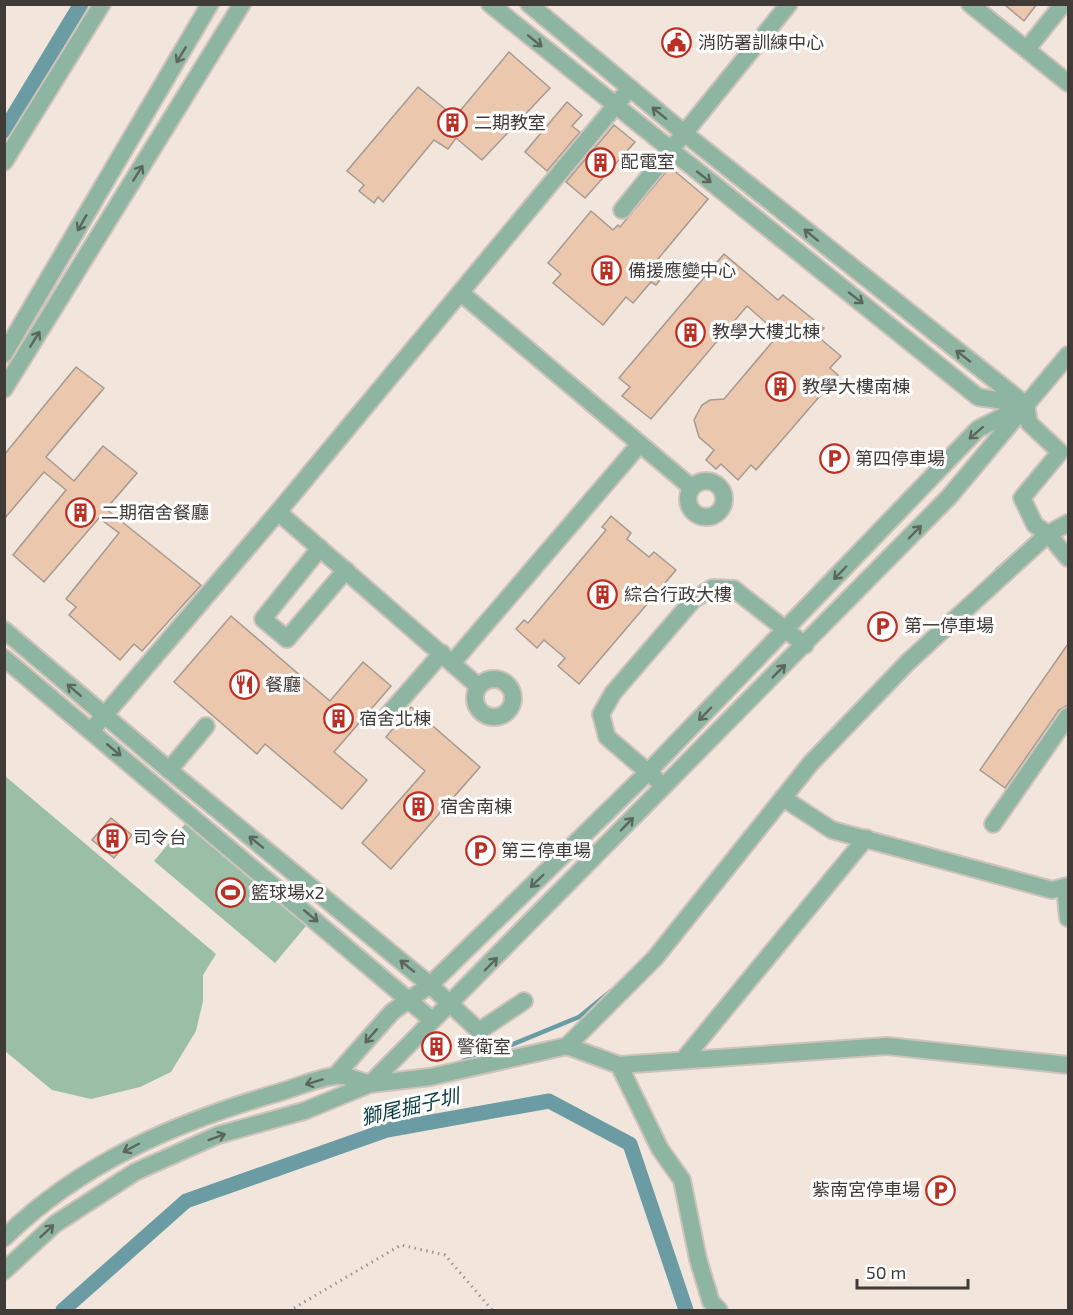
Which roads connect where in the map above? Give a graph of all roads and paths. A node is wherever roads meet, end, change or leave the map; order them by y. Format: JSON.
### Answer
{"nodes":[{"id":1,"x":102,"y":4,"type":"edge"},
{"id":2,"x":210,"y":4,"type":"edge"},
{"id":3,"x":242,"y":4,"type":"edge"},
{"id":4,"x":490,"y":4,"type":"edge"},
{"id":5,"x":529,"y":4,"type":"edge"},
{"id":6,"x":789,"y":4,"type":"edge"},
{"id":7,"x":970,"y":4,"type":"edge"},
{"id":8,"x":1063,"y":4,"type":"edge"},
{"id":9,"x":1027,"y":49,"type":"junction"},
{"id":10,"x":1068,"y":83,"type":"edge"},
{"id":11,"x":630,"y":88,"type":"junction"},
{"id":12,"x":615,"y":106,"type":"junction"},
{"id":13,"x":142,"y":119,"type":"junction"},
{"id":14,"x":165,"y":129,"type":"junction"},
{"id":15,"x":684,"y":134,"type":"junction"},
{"id":16,"x":671,"y":150,"type":"junction"},
{"id":17,"x":4,"y":162,"type":"edge"},
{"id":18,"x":622,"y":210,"type":"dead end"},
{"id":19,"x":63,"y":256,"type":"junction"},
{"id":20,"x":81,"y":265,"type":"junction"},
{"id":21,"x":461,"y":293,"type":"junction"},
{"id":22,"x":4,"y":354,"type":"edge"},
{"id":23,"x":1068,"y":355,"type":"edge"},
{"id":24,"x":4,"y":389,"type":"edge"},
{"id":25,"x":1026,"y":405,"type":"junction"},
{"id":26,"x":639,"y":445,"type":"junction"},
{"id":27,"x":691,"y":487,"type":"dead end"},
{"id":28,"x":278,"y":513,"type":"junction"},
{"id":29,"x":1068,"y":523,"type":"edge"},
{"id":30,"x":1048,"y":534,"type":"junction"},
{"id":31,"x":320,"y":548,"type":"junction"},
{"id":32,"x":1068,"y":558,"type":"edge"},
{"id":33,"x":346,"y":570,"type":"junction"},
{"id":34,"x":4,"y":630,"type":"edge"},
{"id":35,"x":786,"y":630,"type":"junction"},
{"id":36,"x":805,"y":645,"type":"junction"},
{"id":37,"x":4,"y":658,"type":"edge"},
{"id":38,"x":447,"y":658,"type":"junction"},
{"id":39,"x":478,"y":686,"type":"dead end"},
{"id":40,"x":1068,"y":716,"type":"edge"},
{"id":41,"x":106,"y":717,"type":"junction"},
{"id":42,"x":386,"y":717,"type":"dead end"},
{"id":43,"x":206,"y":726,"type":"dead end"},
{"id":44,"x":91,"y":731,"type":"junction"},
{"id":45,"x":169,"y":770,"type":"junction"},
{"id":46,"x":648,"y":772,"type":"junction"},
{"id":47,"x":663,"y":786,"type":"junction"},
{"id":48,"x":783,"y":798,"type":"junction"},
{"id":49,"x":993,"y":824,"type":"dead end"},
{"id":50,"x":867,"y":838,"type":"junction"},
{"id":51,"x":1067,"y":887,"type":"edge"},
{"id":52,"x":1068,"y":918,"type":"edge"},
{"id":53,"x":430,"y":985,"type":"junction"},
{"id":54,"x":410,"y":1001,"type":"junction"},
{"id":55,"x":524,"y":1001,"type":"dead end"},
{"id":56,"x":450,"y":1005,"type":"junction"},
{"id":57,"x":432,"y":1020,"type":"junction"},
{"id":58,"x":567,"y":1046,"type":"junction"},
{"id":59,"x":683,"y":1060,"type":"junction"},
{"id":60,"x":619,"y":1065,"type":"junction"},
{"id":61,"x":1068,"y":1065,"type":"edge"},
{"id":62,"x":336,"y":1075,"type":"junction"},
{"id":63,"x":370,"y":1084,"type":"junction"},
{"id":64,"x":4,"y":1238,"type":"edge"},
{"id":65,"x":4,"y":1271,"type":"edge"},
{"id":66,"x":294,"y":1308,"type":"dead end"},
{"id":67,"x":492,"y":1311,"type":"edge"},
{"id":68,"x":719,"y":1311,"type":"edge"}],
"edges":[{"from":1,"to":17,"type":"street"},
{"from":2,"to":13,"type":"street","one_way":true},
{"from":3,"to":14,"type":"street"},
{"from":4,"to":12,"type":"street","one_way":true},
{"from":5,"to":11,"type":"street"},
{"from":6,"to":15,"type":"street"},
{"from":7,"to":9,"type":"street"},
{"from":8,"to":9,"type":"street"},
{"from":9,"to":10,"type":"street"},
{"from":11,"to":12,"type":"street"},
{"from":15,"to":11,"type":"street","one_way":true},
{"from":12,"to":16,"type":"street"},
{"from":12,"to":21,"type":"street"},
{"from":13,"to":14,"type":"street"},
{"from":13,"to":19,"type":"street","one_way":true},
{"from":20,"to":14,"type":"street","one_way":true},
{"from":15,"to":16,"type":"street"},
{"from":25,"to":15,"type":"street","one_way":true},
{"from":16,"to":18,"type":"street"},
{"from":16,"to":25,"type":"street","one_way":true},
{"from":19,"to":20,"type":"street"},
{"from":19,"to":22,"type":"street"},
{"from":24,"to":20,"type":"street","one_way":true},
{"from":21,"to":26,"type":"street"},
{"from":21,"to":28,"type":"street"},
{"from":23,"to":25,"type":"street"},
{"from":25,"to":30,"type":"street"},
{"from":25,"to":35,"type":"street","one_way":true},
{"from":36,"to":25,"type":"street","one_way":true},
{"from":26,"to":27,"type":"street"},
{"from":26,"to":38,"type":"street"},
{"from":28,"to":31,"type":"street"},
{"from":28,"to":41,"type":"street"},
{"from":29,"to":30,"type":"street"},
{"from":30,"to":32,"type":"street"},
{"from":30,"to":48,"type":"street"},
{"from":31,"to":33,"type":"street"},
{"from":31,"to":33,"type":"street"},
{"from":33,"to":38,"type":"street"},
{"from":41,"to":34,"type":"street","one_way":true},
{"from":35,"to":36,"type":"street"},
{"from":35,"to":46,"type":"street","one_way":true},
{"from":35,"to":46,"type":"street"},
{"from":47,"to":36,"type":"street","one_way":true},
{"from":37,"to":44,"type":"street"},
{"from":38,"to":39,"type":"street"},
{"from":38,"to":42,"type":"street"},
{"from":40,"to":49,"type":"street"},
{"from":41,"to":44,"type":"street"},
{"from":41,"to":45,"type":"street"},
{"from":43,"to":45,"type":"street"},
{"from":44,"to":54,"type":"street","one_way":true},
{"from":53,"to":45,"type":"street","one_way":true},
{"from":46,"to":47,"type":"street"},
{"from":46,"to":53,"type":"street","one_way":true},
{"from":56,"to":47,"type":"street","one_way":true},
{"from":48,"to":50,"type":"street"},
{"from":48,"to":58,"type":"street"},
{"from":50,"to":51,"type":"street"},
{"from":50,"to":59,"type":"street"},
{"from":51,"to":52,"type":"street"},
{"from":53,"to":54,"type":"street"},
{"from":53,"to":56,"type":"street"},
{"from":54,"to":57,"type":"street"},
{"from":54,"to":62,"type":"street","one_way":true},
{"from":55,"to":56,"type":"street"},
{"from":56,"to":57,"type":"street"},
{"from":57,"to":63,"type":"street"},
{"from":58,"to":60,"type":"street"},
{"from":58,"to":63,"type":"street"},
{"from":59,"to":60,"type":"street"},
{"from":59,"to":61,"type":"street"},
{"from":60,"to":68,"type":"street"},
{"from":62,"to":63,"type":"street"},
{"from":62,"to":64,"type":"street","one_way":true},
{"from":65,"to":63,"type":"street","one_way":true},
{"from":66,"to":67,"type":"path"}]}
